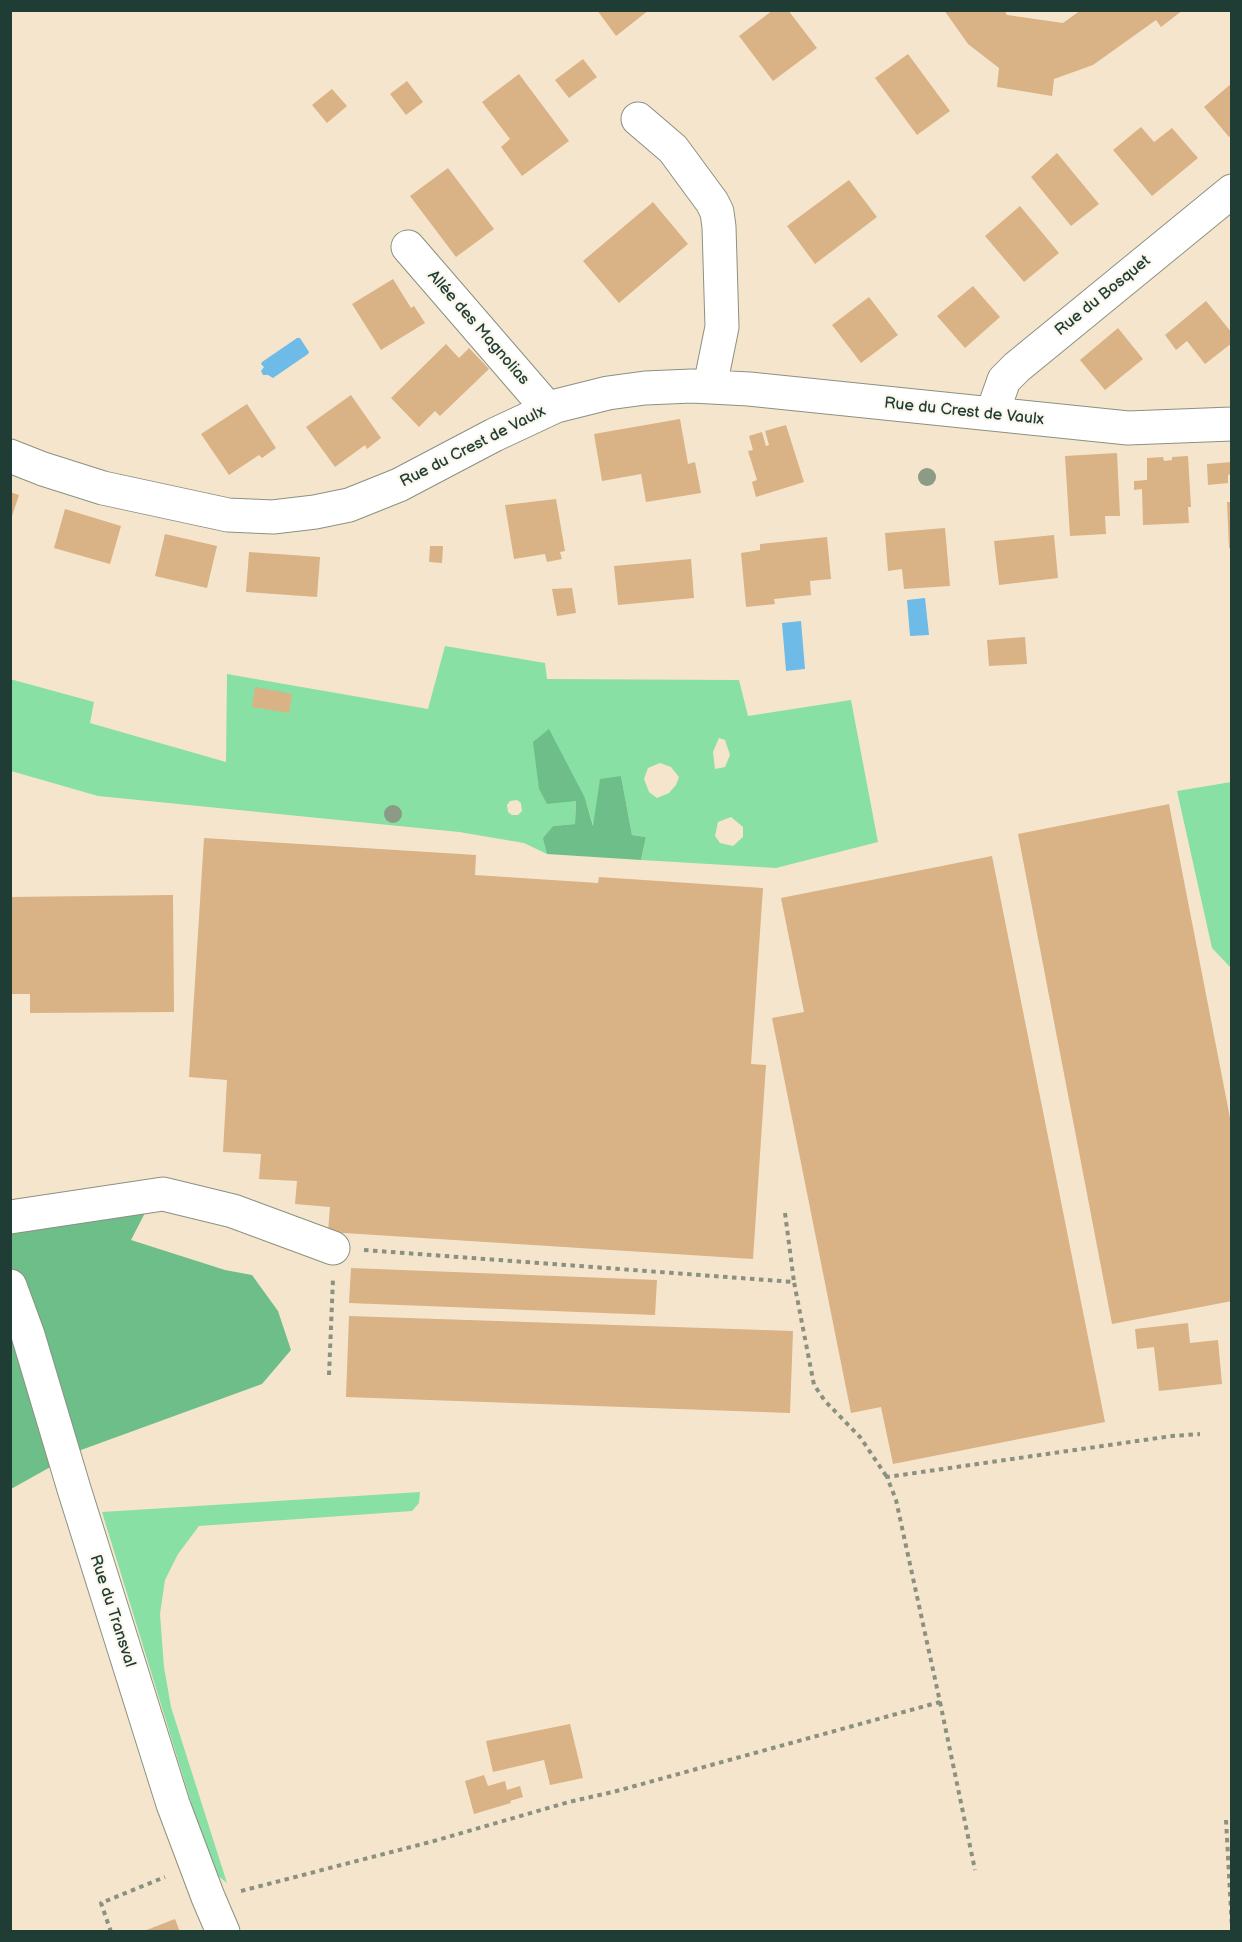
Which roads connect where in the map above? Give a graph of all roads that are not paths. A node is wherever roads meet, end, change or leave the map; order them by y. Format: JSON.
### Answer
{"nodes":[{"id":1,"x":638,"y":119,"type":"dead end"},
{"id":2,"x":1232,"y":191,"type":"edge"},
{"id":3,"x":408,"y":247,"type":"dead end"},
{"id":4,"x":710,"y":386,"type":"junction"},
{"id":5,"x":548,"y":409,"type":"junction"},
{"id":6,"x":992,"y":414,"type":"junction"},
{"id":7,"x":1232,"y":424,"type":"edge"},
{"id":8,"x":10,"y":456,"type":"edge"},
{"id":9,"x":10,"y":1217,"type":"edge"},
{"id":10,"x":333,"y":1248,"type":"road end"},
{"id":11,"x":10,"y":1286,"type":"edge"},
{"id":12,"x":223,"y":1932,"type":"edge"}],
"edges":[{"from":1,"to":4,"type":"street"},
{"from":2,"to":6,"type":"street","name":"Rue du Bosquet"},
{"from":3,"to":5,"type":"street","name":"Allée des Magnolias"},
{"from":4,"to":5,"type":"street","name":"Rue du Crest de Vaulx"},
{"from":4,"to":6,"type":"street","name":"Rue du Crest de Vaulx"},
{"from":5,"to":8,"type":"street","name":"Rue du Crest de Vaulx"},
{"from":6,"to":7,"type":"street","name":"Rue du Crest de Vaulx"},
{"from":9,"to":10,"type":"street"},
{"from":11,"to":12,"type":"street","name":"Rue du Transval"}]}
